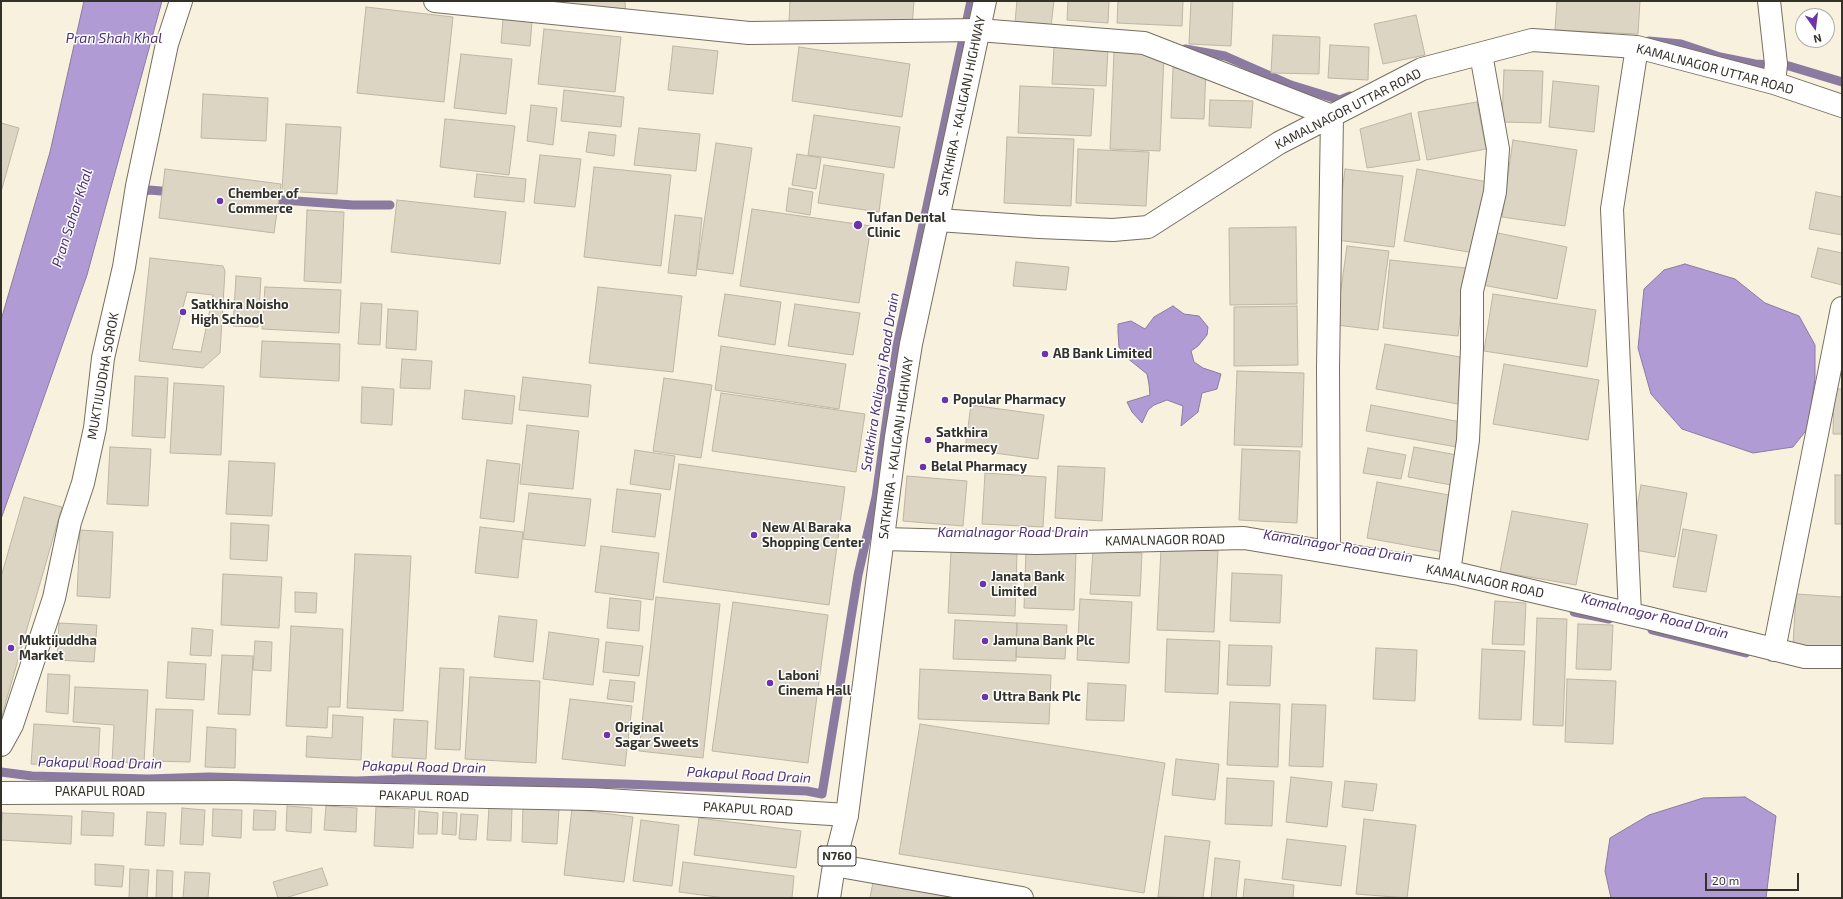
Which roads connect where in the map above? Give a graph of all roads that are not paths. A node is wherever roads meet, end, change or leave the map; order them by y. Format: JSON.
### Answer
{"nodes":[{"id":1,"x":181,"y":1,"type":"edge"},
{"id":2,"x":435,"y":1,"type":"edge"},
{"id":3,"x":984,"y":1,"type":"edge"},
{"id":4,"x":1770,"y":1,"type":"edge"},
{"id":5,"x":978,"y":30,"type":"junction"},
{"id":6,"x":1637,"y":47,"type":"junction"},
{"id":7,"x":1481,"y":54,"type":"junction"},
{"id":8,"x":1774,"y":83,"type":"junction"},
{"id":9,"x":1842,"y":106,"type":"edge"},
{"id":10,"x":1332,"y":116,"type":"junction"},
{"id":11,"x":938,"y":220,"type":"junction"},
{"id":12,"x":1842,"y":308,"type":"edge"},
{"id":13,"x":883,"y":540,"type":"junction"},
{"id":14,"x":1329,"y":552,"type":"junction"},
{"id":15,"x":1449,"y":572,"type":"junction"},
{"id":16,"x":1630,"y":614,"type":"junction"},
{"id":17,"x":1774,"y":650,"type":"junction"},
{"id":18,"x":1842,"y":657,"type":"edge"},
{"id":19,"x":1,"y":745,"type":"edge"},
{"id":20,"x":1,"y":793,"type":"edge"},
{"id":21,"x":847,"y":815,"type":"junction"},
{"id":22,"x":834,"y":865,"type":"junction"},
{"id":23,"x":829,"y":898,"type":"edge"},
{"id":24,"x":1022,"y":898,"type":"edge"}],
"edges":[{"from":1,"to":19,"type":"main road","name":"MUKTIJUDDHA SOROK"},
{"from":2,"to":5,"type":"main road"},
{"from":3,"to":5,"type":"main road","name":"SATKHIRA - KALIGANJ HIGHWAY"},
{"from":4,"to":8,"type":"main road"},
{"from":5,"to":10,"type":"main road"},
{"from":5,"to":11,"type":"main road","name":"SATKHIRA - KALIGANJ HIGHWAY"},
{"from":6,"to":7,"type":"main road","name":"KAMALNAGOR UTTAR ROAD"},
{"from":6,"to":8,"type":"main road","name":"KAMALNAGOR UTTAR ROAD"},
{"from":6,"to":16,"type":"main road"},
{"from":7,"to":10,"type":"main road","name":"KAMALNAGOR UTTAR ROAD"},
{"from":7,"to":15,"type":"main road"},
{"from":8,"to":9,"type":"main road","name":"KAMALNAGOR UTTAR ROAD"},
{"from":10,"to":11,"type":"main road","name":"KAMALNAGOR UTTAR ROAD"},
{"from":10,"to":14,"type":"main road"},
{"from":11,"to":13,"type":"main road","name":"SATKHIRA - KALIGANJ HIGHWAY"},
{"from":12,"to":17,"type":"main road"},
{"from":13,"to":14,"type":"main road","name":"KAMALNAGOR ROAD"},
{"from":13,"to":21,"type":"main road","name":"SATKHIRA - KALIGANJ HIGHWAY"},
{"from":14,"to":15,"type":"main road","name":"KAMALNAGOR ROAD"},
{"from":15,"to":16,"type":"main road","name":"KAMALNAGOR ROAD"},
{"from":16,"to":17,"type":"main road","name":"KAMALNAGOR ROAD"},
{"from":17,"to":18,"type":"main road","name":"KAMALNAGOR ROAD"},
{"from":20,"to":21,"type":"main road","name":"PAKAPUL ROAD"},
{"from":21,"to":22,"type":"main road","name":"SATKHIRA - KALIGANJ HIGHWAY","number":"N760"},
{"from":22,"to":23,"type":"main road","name":"SATKHIRA - KALIGANJ HIGHWAY","number":"N760"},
{"from":22,"to":24,"type":"main road"}]}
